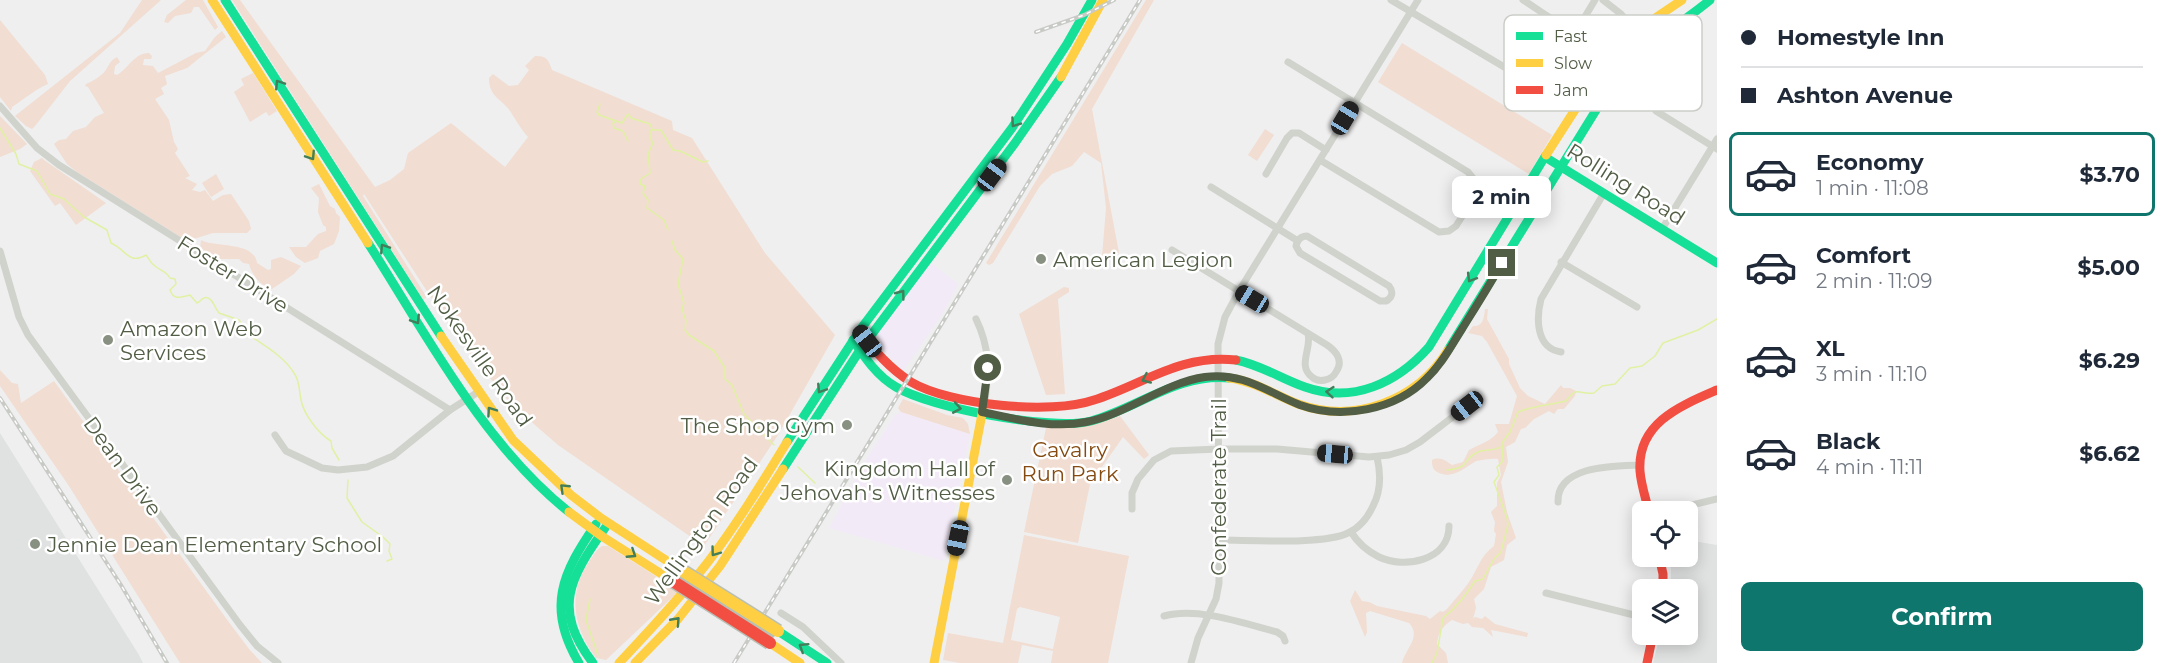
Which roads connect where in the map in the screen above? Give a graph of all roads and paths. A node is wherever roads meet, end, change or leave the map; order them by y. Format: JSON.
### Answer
{"nodes":[{"id":1,"x":212,"y":0,"type":"edge"},
{"id":2,"x":225,"y":0,"type":"edge"},
{"id":3,"x":1092,"y":0,"type":"edge"},
{"id":4,"x":1103,"y":0,"type":"edge"},
{"id":5,"x":1391,"y":0,"type":"edge"},
{"id":6,"x":1418,"y":0,"type":"edge"},
{"id":7,"x":1523,"y":0,"type":"edge"},
{"id":8,"x":1595,"y":0,"type":"edge"},
{"id":9,"x":1603,"y":0,"type":"edge"},
{"id":10,"x":1682,"y":0,"type":"edge"},
{"id":11,"x":1710,"y":0,"type":"edge"},
{"id":12,"x":1410,"y":12,"type":"junction"},
{"id":13,"x":1548,"y":15,"type":"edge"},
{"id":14,"x":1586,"y":15,"type":"edge"},
{"id":15,"x":1621,"y":15,"type":"edge"},
{"id":16,"x":1660,"y":15,"type":"edge"},
{"id":17,"x":1692,"y":15,"type":"edge"},
{"id":18,"x":1288,"y":62,"type":"dead end"},
{"id":19,"x":259,"y":64,"type":"junction"},
{"id":20,"x":1504,"y":67,"type":"edge"},
{"id":21,"x":1355,"y":103,"type":"junction"},
{"id":22,"x":0,"y":106,"type":"edge"},
{"id":23,"x":1574,"y":111,"type":"edge"},
{"id":24,"x":1595,"y":111,"type":"edge"},
{"id":25,"x":1656,"y":111,"type":"dead end"},
{"id":26,"x":1717,"y":139,"type":"edge"},
{"id":27,"x":1715,"y":148,"type":"edge"},
{"id":28,"x":1326,"y":150,"type":"junction"},
{"id":29,"x":1545,"y":157,"type":"junction"},
{"id":30,"x":1320,"y":160,"type":"junction"},
{"id":31,"x":1561,"y":166,"type":"junction"},
{"id":32,"x":1266,"y":174,"type":"dead end"},
{"id":33,"x":1210,"y":187,"type":"dead end"},
{"id":34,"x":1604,"y":193,"type":"junction"},
{"id":35,"x":1278,"y":229,"type":"junction"},
{"id":36,"x":1662,"y":229,"type":"junction"},
{"id":37,"x":1298,"y":241,"type":"junction"},
{"id":38,"x":1172,"y":250,"type":"dead end"},
{"id":39,"x":0,"y":251,"type":"edge"},
{"id":40,"x":1561,"y":262,"type":"junction"},
{"id":41,"x":1717,"y":263,"type":"edge"},
{"id":42,"x":1239,"y":291,"type":"junction"},
{"id":43,"x":1637,"y":307,"type":"dead end"},
{"id":44,"x":976,"y":319,"type":"dead end"},
{"id":45,"x":1308,"y":333,"type":"junction"},
{"id":46,"x":860,"y":341,"type":"junction"},
{"id":47,"x":1561,"y":352,"type":"dead end"},
{"id":48,"x":1218,"y":358,"type":"junction"},
{"id":49,"x":1218,"y":377,"type":"junction"},
{"id":50,"x":1717,"y":390,"type":"edge"},
{"id":51,"x":478,"y":392,"type":"junction"},
{"id":52,"x":467,"y":399,"type":"junction"},
{"id":53,"x":1467,"y":406,"type":"dead end"},
{"id":54,"x":983,"y":407,"type":"junction"},
{"id":55,"x":450,"y":410,"type":"junction"},
{"id":56,"x":275,"y":435,"type":"dead end"},
{"id":57,"x":1219,"y":449,"type":"junction"},
{"id":58,"x":1377,"y":457,"type":"junction"},
{"id":59,"x":1640,"y":465,"type":"junction"},
{"id":60,"x":1717,"y":499,"type":"edge"},
{"id":61,"x":1647,"y":501,"type":"edge"},
{"id":62,"x":1558,"y":502,"type":"dead end"},
{"id":63,"x":1698,"y":504,"type":"edge"},
{"id":64,"x":1132,"y":509,"type":"dead end"},
{"id":65,"x":604,"y":521,"type":"junction"},
{"id":66,"x":1449,"y":526,"type":"dead end"},
{"id":67,"x":596,"y":532,"type":"junction"},
{"id":68,"x":1351,"y":532,"type":"junction"},
{"id":69,"x":1220,"y":540,"type":"junction"},
{"id":70,"x":1546,"y":593,"type":"dead end"},
{"id":71,"x":781,"y":613,"type":"dead end"},
{"id":72,"x":1632,"y":614,"type":"edge"},
{"id":73,"x":1164,"y":616,"type":"dead end"},
{"id":74,"x":1208,"y":616,"type":"junction"},
{"id":75,"x":1285,"y":641,"type":"dead end"},
{"id":76,"x":1651,"y":645,"type":"edge"},
{"id":77,"x":278,"y":663,"type":"edge"},
{"id":78,"x":579,"y":663,"type":"edge"},
{"id":79,"x":593,"y":663,"type":"edge"},
{"id":80,"x":619,"y":663,"type":"edge"},
{"id":81,"x":635,"y":663,"type":"edge"},
{"id":82,"x":800,"y":663,"type":"edge"},
{"id":83,"x":827,"y":663,"type":"edge"},
{"id":84,"x":841,"y":663,"type":"edge"},
{"id":85,"x":934,"y":663,"type":"edge"},
{"id":86,"x":1191,"y":663,"type":"edge"},
{"id":87,"x":1647,"y":663,"type":"edge"}],
"edges":[{"from":1,"to":19,"type":"main road","name":"Nokesville Road"},
{"from":2,"to":19,"type":"main road","name":"Nokesville Road"},
{"from":3,"to":46,"type":"main road","name":"Wellington Road","one_way":true},
{"from":46,"to":4,"type":"main road","name":"Wellington Road","one_way":true},
{"from":5,"to":12,"type":"street"},
{"from":6,"to":12,"type":"street","name":"Confederate Trail"},
{"from":7,"to":13,"type":"street"},
{"from":8,"to":14,"type":"street"},
{"from":9,"to":15,"type":"street"},
{"from":10,"to":16,"type":"main road"},
{"from":11,"to":17,"type":"main road"},
{"from":12,"to":20,"type":"street"},
{"from":12,"to":21,"type":"street","name":"Confederate Trail"},
{"from":18,"to":21,"type":"street"},
{"from":51,"to":19,"type":"main road","name":"Nokesville Road","one_way":true},
{"from":19,"to":52,"type":"main road","name":"Nokesville Road","one_way":true},
{"from":21,"to":28,"type":"street","name":"Confederate Trail"},
{"from":21,"to":30,"type":"street"},
{"from":22,"to":55,"type":"street","name":"Foster Drive"},
{"from":23,"to":29,"type":"main road"},
{"from":24,"to":31,"type":"main road"},
{"from":25,"to":27,"type":"street"},
{"from":26,"to":27,"type":"street"},
{"from":27,"to":36,"type":"street"},
{"from":28,"to":30,"type":"street","name":"Confederate Trail"},
{"from":28,"to":32,"type":"street"},
{"from":29,"to":31,"type":"main road","name":"Rolling Road"},
{"from":29,"to":48,"type":"main road","one_way":true},
{"from":30,"to":35,"type":"street","name":"Confederate Trail"},
{"from":31,"to":34,"type":"main road","name":"Rolling Road"},
{"from":31,"to":49,"type":"main road"},
{"from":33,"to":35,"type":"street"},
{"from":34,"to":36,"type":"main road","name":"Rolling Road"},
{"from":34,"to":40,"type":"street"},
{"from":35,"to":37,"type":"street"},
{"from":35,"to":42,"type":"street","name":"Confederate Trail"},
{"from":36,"to":41,"type":"main road","name":"Rolling Road"},
{"from":37,"to":37,"type":"street"},
{"from":38,"to":42,"type":"street"},
{"from":39,"to":77,"type":"street","name":"Dean Drive"},
{"from":40,"to":43,"type":"street"},
{"from":40,"to":47,"type":"street"},
{"from":42,"to":45,"type":"street"},
{"from":42,"to":48,"type":"street","name":"Confederate Trail"},
{"from":44,"to":54,"type":"street"},
{"from":45,"to":45,"type":"street"},
{"from":46,"to":54,"type":"main road"},
{"from":46,"to":80,"type":"main road","name":"Wellington Road","one_way":true},
{"from":81,"to":46,"type":"main road","name":"Wellington Road","one_way":true},
{"from":48,"to":49,"type":"street","name":"Confederate Trail"},
{"from":48,"to":54,"type":"main road","one_way":true},
{"from":49,"to":54,"type":"main road"},
{"from":49,"to":57,"type":"street","name":"Confederate Trail"},
{"from":50,"to":59,"type":"main road"},
{"from":51,"to":52,"type":"street"},
{"from":65,"to":51,"type":"main road","name":"Nokesville Road","one_way":true},
{"from":52,"to":55,"type":"street"},
{"from":52,"to":67,"type":"main road","name":"Nokesville Road"},
{"from":53,"to":58,"type":"street"},
{"from":54,"to":85,"type":"main road"},
{"from":55,"to":56,"type":"street"},
{"from":57,"to":58,"type":"street"},
{"from":57,"to":64,"type":"street"},
{"from":57,"to":69,"type":"street","name":"Confederate Trail"},
{"from":58,"to":68,"type":"street"},
{"from":59,"to":61,"type":"main road"},
{"from":59,"to":62,"type":"street"},
{"from":60,"to":63,"type":"street"},
{"from":65,"to":67,"type":"main road"},
{"from":83,"to":65,"type":"main road","name":"Nokesville Road","one_way":true,"bridge":true},
{"from":66,"to":68,"type":"street"},
{"from":67,"to":78,"type":"main road"},
{"from":67,"to":79,"type":"main road"},
{"from":67,"to":82,"type":"main road","name":"Nokesville Road","one_way":true,"bridge":true},
{"from":68,"to":69,"type":"street"},
{"from":69,"to":74,"type":"street","name":"Confederate Trail"},
{"from":70,"to":72,"type":"street"},
{"from":71,"to":84,"type":"street"},
{"from":73,"to":74,"type":"street"},
{"from":74,"to":75,"type":"street"},
{"from":74,"to":86,"type":"street","name":"Confederate Trail"},
{"from":76,"to":87,"type":"main road"}]}
